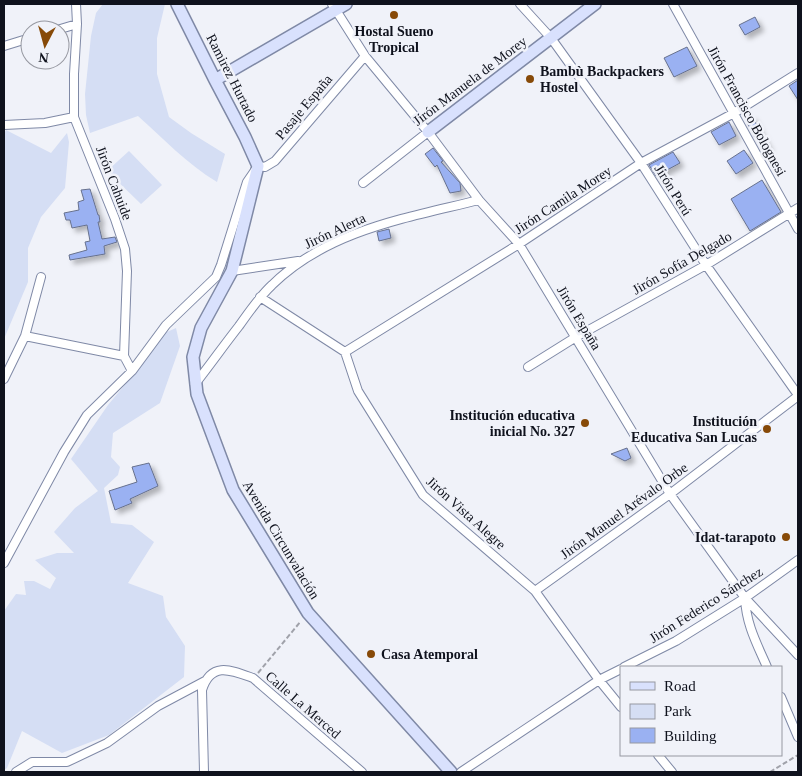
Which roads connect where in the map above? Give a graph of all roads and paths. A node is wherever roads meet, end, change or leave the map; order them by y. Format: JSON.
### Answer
{"nodes":[{"id":1,"x":76,"y":4,"type":"edge"},
{"id":2,"x":177,"y":4,"type":"edge"},
{"id":3,"x":520,"y":4,"type":"edge"},
{"id":4,"x":595,"y":4,"type":"edge"},
{"id":5,"x":674,"y":4,"type":"edge"},
{"id":6,"x":338,"y":6,"type":"edge"},
{"id":7,"x":77,"y":24,"type":"junction"},
{"id":8,"x":70,"y":26,"type":"edge"},
{"id":9,"x":551,"y":38,"type":"junction"},
{"id":10,"x":20,"y":41,"type":"edge"},
{"id":11,"x":4,"y":46,"type":"edge"},
{"id":12,"x":365,"y":56,"type":"junction"},
{"id":13,"x":798,"y":73,"type":"edge"},
{"id":14,"x":215,"y":80,"type":"junction"},
{"id":15,"x":734,"y":113,"type":"junction"},
{"id":16,"x":74,"y":117,"type":"junction"},
{"id":17,"x":4,"y":125,"type":"edge"},
{"id":18,"x":428,"y":132,"type":"junction"},
{"id":19,"x":641,"y":163,"type":"junction"},
{"id":20,"x":258,"y":166,"type":"junction"},
{"id":21,"x":362,"y":183,"type":"dead end"},
{"id":22,"x":480,"y":200,"type":"junction"},
{"id":23,"x":798,"y":208,"type":"edge"},
{"id":24,"x":789,"y":214,"type":"junction"},
{"id":25,"x":798,"y":229,"type":"edge"},
{"id":26,"x":519,"y":244,"type":"junction"},
{"id":27,"x":300,"y":261,"type":"junction"},
{"id":28,"x":706,"y":265,"type":"junction"},
{"id":29,"x":232,"y":271,"type":"junction"},
{"id":30,"x":41,"y":277,"type":"dead end"},
{"id":31,"x":260,"y":297,"type":"junction"},
{"id":32,"x":25,"y":336,"type":"junction"},
{"id":33,"x":576,"y":337,"type":"junction"},
{"id":34,"x":344,"y":352,"type":"junction"},
{"id":35,"x":124,"y":356,"type":"junction"},
{"id":36,"x":528,"y":368,"type":"dead end"},
{"id":37,"x":132,"y":372,"type":"junction"},
{"id":38,"x":4,"y":379,"type":"edge"},
{"id":39,"x":196,"y":384,"type":"junction"},
{"id":40,"x":798,"y":395,"type":"edge"},
{"id":41,"x":670,"y":494,"type":"junction"},
{"id":42,"x":798,"y":560,"type":"edge"},
{"id":43,"x":4,"y":563,"type":"edge"},
{"id":44,"x":535,"y":591,"type":"junction"},
{"id":45,"x":745,"y":598,"type":"junction"},
{"id":46,"x":308,"y":613,"type":"junction"},
{"id":47,"x":798,"y":655,"type":"edge"},
{"id":48,"x":626,"y":666,"type":"edge"},
{"id":49,"x":767,"y":666,"type":"edge"},
{"id":50,"x":620,"y":669,"type":"edge"},
{"id":51,"x":253,"y":678,"type":"junction"},
{"id":52,"x":598,"y":680,"type":"junction"},
{"id":53,"x":205,"y":681,"type":"junction"},
{"id":54,"x":782,"y":699,"type":"edge"},
{"id":55,"x":620,"y":706,"type":"edge"},
{"id":56,"x":798,"y":736,"type":"edge"},
{"id":57,"x":798,"y":755,"type":"edge"},
{"id":58,"x":659,"y":756,"type":"edge"},
{"id":59,"x":16,"y":772,"type":"edge"},
{"id":60,"x":204,"y":772,"type":"edge"},
{"id":61,"x":362,"y":772,"type":"edge"},
{"id":62,"x":451,"y":772,"type":"edge"},
{"id":63,"x":461,"y":772,"type":"edge"},
{"id":64,"x":672,"y":772,"type":"edge"},
{"id":65,"x":770,"y":772,"type":"edge"}],
"edges":[{"from":1,"to":7,"type":"street","name":"Jirón Cahuide"},
{"from":2,"to":14,"type":"main road","name":"Ramirez Hurtado"},
{"from":3,"to":9,"type":"street","name":"Jirón Perú"},
{"from":4,"to":9,"type":"main road","name":"Jirón Manuela de Morey"},
{"from":5,"to":15,"type":"street","name":"Jirón Francisco Bolognesi"},
{"from":6,"to":12,"type":"street","name":"Jirón España"},
{"from":6,"to":14,"type":"main road"},
{"from":7,"to":8,"type":"street"},
{"from":7,"to":16,"type":"street","name":"Jirón Cahuide"},
{"from":9,"to":18,"type":"main road","name":"Jirón Manuela de Morey"},
{"from":9,"to":19,"type":"street","name":"Jirón Perú"},
{"from":10,"to":11,"type":"street"},
{"from":12,"to":18,"type":"street","name":"Jirón España"},
{"from":12,"to":20,"type":"street","name":"Pasaje España"},
{"from":13,"to":15,"type":"street","name":"Jirón Camila Morey"},
{"from":14,"to":20,"type":"main road","name":"Ramirez Hurtado"},
{"from":15,"to":19,"type":"street","name":"Jirón Camila Morey"},
{"from":15,"to":24,"type":"street","name":"Jirón Francisco Bolognesi"},
{"from":16,"to":17,"type":"street"},
{"from":16,"to":35,"type":"street","name":"Jirón Cahuide"},
{"from":18,"to":21,"type":"street","name":"Jirón Manuela de Morey"},
{"from":18,"to":22,"type":"street","name":"Jirón España"},
{"from":19,"to":26,"type":"street","name":"Jirón Camila Morey"},
{"from":19,"to":28,"type":"street","name":"Jirón Perú"},
{"from":20,"to":29,"type":"main road","name":"Avenida Circunvalación"},
{"from":20,"to":37,"type":"street"},
{"from":22,"to":26,"type":"street","name":"Jirón España"},
{"from":22,"to":27,"type":"street","name":"Jirón Alerta"},
{"from":23,"to":24,"type":"street","name":"Jirón Sofía Delgado"},
{"from":24,"to":25,"type":"street","name":"Jirón Francisco Bolognesi"},
{"from":24,"to":28,"type":"street","name":"Jirón Sofía Delgado"},
{"from":26,"to":33,"type":"street","name":"Jirón España"},
{"from":26,"to":34,"type":"street","name":"Jirón Camila Morey"},
{"from":27,"to":29,"type":"street"},
{"from":27,"to":31,"type":"street","name":"Jirón Alerta"},
{"from":28,"to":33,"type":"street","name":"Jirón Sofía Delgado"},
{"from":28,"to":40,"type":"street","name":"Jirón Perú"},
{"from":29,"to":39,"type":"main road","name":"Avenida Circunvalación"},
{"from":30,"to":32,"type":"street"},
{"from":31,"to":34,"type":"street"},
{"from":31,"to":39,"type":"street","name":"Jirón Alerta"},
{"from":32,"to":35,"type":"street"},
{"from":32,"to":38,"type":"street"},
{"from":33,"to":36,"type":"street","name":"Jirón Sofía Delgado"},
{"from":33,"to":41,"type":"street","name":"Jirón España"},
{"from":34,"to":44,"type":"street","name":"Jirón Vista Alegre"},
{"from":35,"to":37,"type":"street","name":"Jirón Cahuide"},
{"from":37,"to":43,"type":"street"},
{"from":39,"to":46,"type":"main road","name":"Avenida Circunvalación"},
{"from":40,"to":41,"type":"street","name":"Jirón Manuel Arévalo Orbe"},
{"from":41,"to":44,"type":"street","name":"Jirón Manuel Arévalo Orbe"},
{"from":41,"to":45,"type":"street","name":"Jirón España"},
{"from":42,"to":45,"type":"street","name":"Jirón Federico Sánchez"},
{"from":44,"to":52,"type":"street","name":"Jirón Vista Alegre"},
{"from":45,"to":47,"type":"street"},
{"from":45,"to":48,"type":"street","name":"Jirón Federico Sánchez"},
{"from":45,"to":49,"type":"street","name":"Jirón España"},
{"from":46,"to":51,"type":"path"},
{"from":46,"to":62,"type":"main road","name":"Avenida Circunvalación"},
{"from":50,"to":52,"type":"street","name":"Jirón Federico Sánchez"},
{"from":51,"to":53,"type":"street","name":"Calle La Merced"},
{"from":51,"to":61,"type":"street","name":"Calle La Merced"},
{"from":52,"to":55,"type":"street","name":"Jirón Vista Alegre"},
{"from":52,"to":63,"type":"street","name":"Jirón Federico Sánchez"},
{"from":53,"to":59,"type":"street"},
{"from":53,"to":60,"type":"street"},
{"from":54,"to":56,"type":"street"},
{"from":57,"to":65,"type":"path"},
{"from":58,"to":64,"type":"street"}]}
